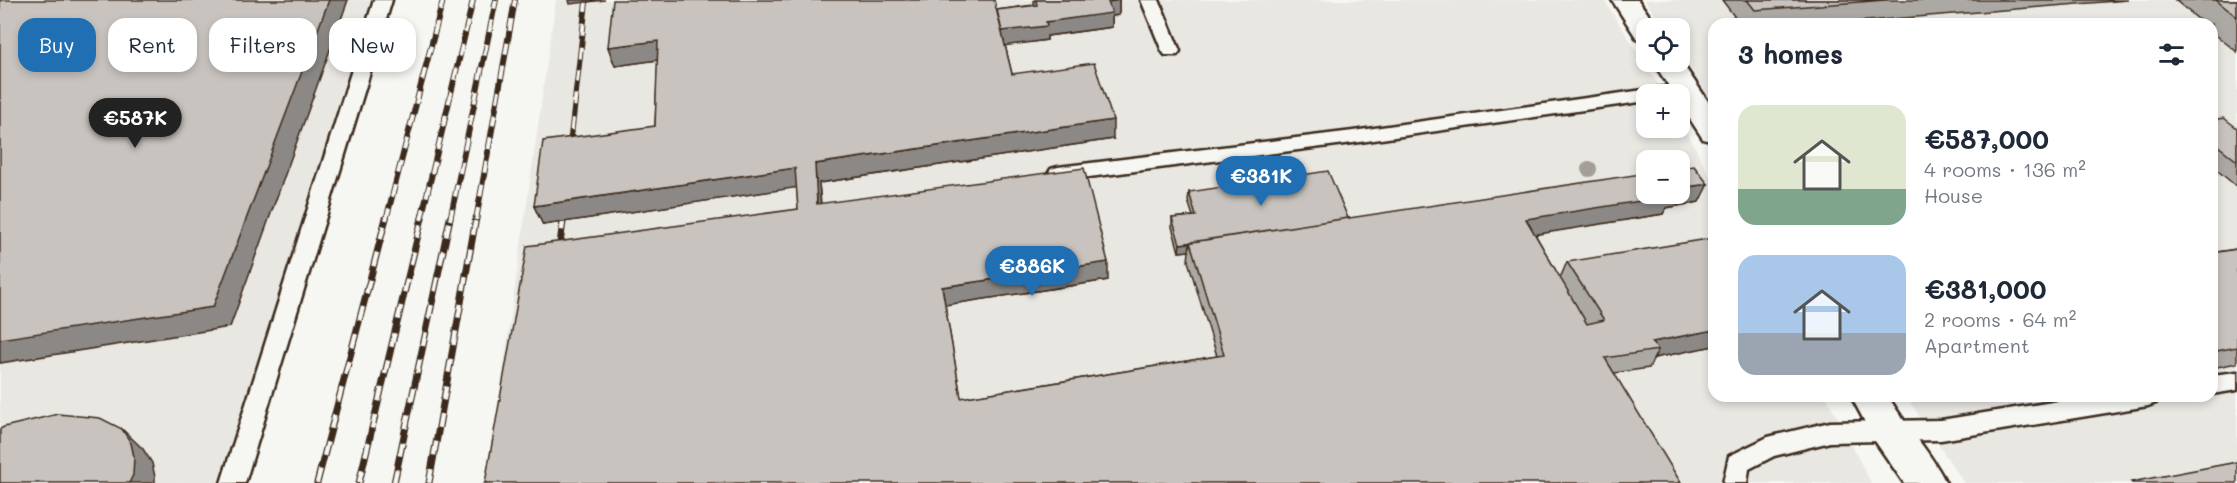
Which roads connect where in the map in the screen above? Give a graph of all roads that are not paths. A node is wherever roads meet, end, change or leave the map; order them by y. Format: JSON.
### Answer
{"nodes":[{"id":1,"x":383,"y":0,"type":"edge"},
{"id":2,"x":1150,"y":0,"type":"edge"},
{"id":3,"x":1625,"y":0,"type":"edge"},
{"id":4,"x":1637,"y":18,"type":"edge"},
{"id":5,"x":1171,"y":51,"type":"dead end"},
{"id":6,"x":1690,"y":96,"type":"edge"},
{"id":7,"x":1636,"y":97,"type":"edge"},
{"id":8,"x":1708,"y":123,"type":"edge"},
{"id":9,"x":1045,"y":176,"type":"edge"},
{"id":10,"x":2237,"y":381,"type":"edge"},
{"id":11,"x":2218,"y":384,"type":"edge"},
{"id":12,"x":1872,"y":402,"type":"edge"},
{"id":13,"x":2111,"y":402,"type":"edge"},
{"id":14,"x":1888,"y":430,"type":"junction"},
{"id":15,"x":233,"y":483,"type":"edge"},
{"id":16,"x":1735,"y":483,"type":"edge"},
{"id":17,"x":1905,"y":483,"type":"edge"},
{"id":18,"x":1926,"y":483,"type":"edge"}],
"edges":[{"from":1,"to":15,"type":"lane"},
{"from":2,"to":5,"type":"lane"},
{"from":3,"to":4,"type":"street"},
{"from":6,"to":8,"type":"street"},
{"from":7,"to":9,"type":"lane"},
{"from":10,"to":11,"type":"lane"},
{"from":12,"to":14,"type":"street"},
{"from":13,"to":14,"type":"lane"},
{"from":14,"to":16,"type":"lane"},
{"from":14,"to":17,"type":"street"},
{"from":14,"to":18,"type":"street"}]}
